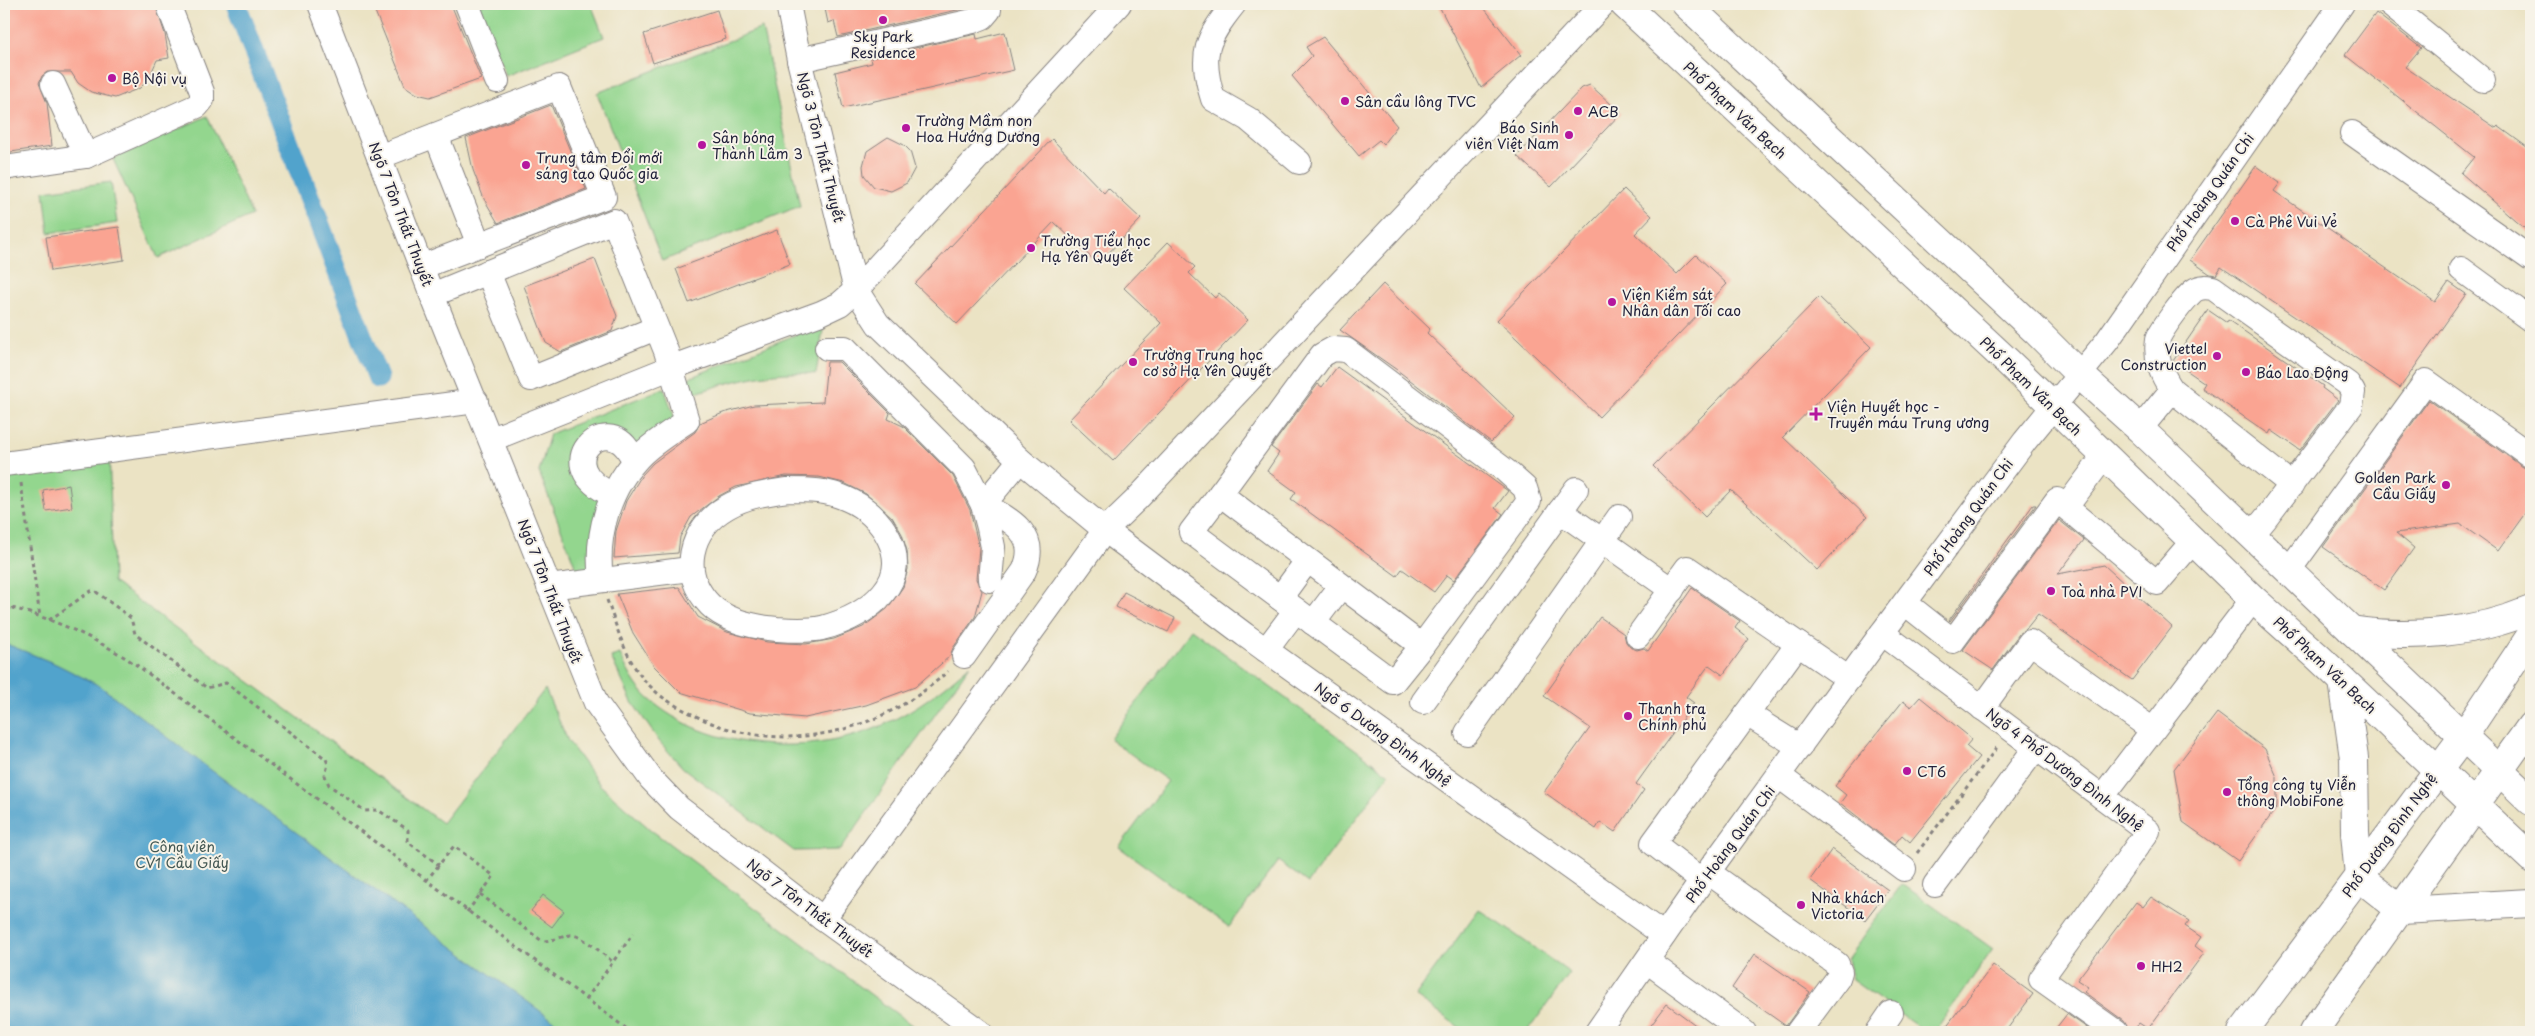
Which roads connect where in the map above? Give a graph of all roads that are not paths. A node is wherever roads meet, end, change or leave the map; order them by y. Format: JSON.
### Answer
{"nodes":[{"id":1,"x":168,"y":4,"type":"edge"},
{"id":2,"x":320,"y":4,"type":"edge"},
{"id":3,"x":467,"y":4,"type":"edge"},
{"id":4,"x":788,"y":4,"type":"edge"},
{"id":5,"x":988,"y":4,"type":"edge"},
{"id":6,"x":1119,"y":4,"type":"edge"},
{"id":7,"x":1234,"y":4,"type":"edge"},
{"id":8,"x":1603,"y":4,"type":"edge"},
{"id":9,"x":1624,"y":4,"type":"edge"},
{"id":10,"x":1686,"y":4,"type":"edge"},
{"id":11,"x":2342,"y":4,"type":"edge"},
{"id":12,"x":2390,"y":4,"type":"edge"},
{"id":13,"x":799,"y":60,"type":"junction"},
{"id":14,"x":2484,"y":80,"type":"dead end"},
{"id":15,"x":497,"y":81,"type":"dead end"},
{"id":16,"x":54,"y":84,"type":"dead end"},
{"id":17,"x":2352,"y":133,"type":"dead end"},
{"id":18,"x":436,"y":135,"type":"junction"},
{"id":19,"x":86,"y":156,"type":"junction"},
{"id":20,"x":379,"y":157,"type":"junction"},
{"id":21,"x":1299,"y":162,"type":"dead end"},
{"id":22,"x":4,"y":168,"type":"edge"},
{"id":23,"x":479,"y":245,"type":"junction"},
{"id":24,"x":2531,"y":259,"type":"edge"},
{"id":25,"x":421,"y":267,"type":"junction"},
{"id":26,"x":2461,"y":269,"type":"dead end"},
{"id":27,"x":488,"y":272,"type":"junction"},
{"id":28,"x":856,"y":290,"type":"junction"},
{"id":29,"x":432,"y":294,"type":"junction"},
{"id":30,"x":2531,"y":320,"type":"edge"},
{"id":31,"x":656,"y":328,"type":"junction"},
{"id":32,"x":827,"y":348,"type":"dead end"},
{"id":33,"x":2080,"y":375,"type":"junction"},
{"id":34,"x":672,"y":376,"type":"junction"},
{"id":35,"x":2172,"y":390,"type":"junction"},
{"id":36,"x":476,"y":401,"type":"junction"},
{"id":37,"x":2052,"y":407,"type":"junction"},
{"id":38,"x":2140,"y":429,"type":"junction"},
{"id":39,"x":492,"y":440,"type":"junction"},
{"id":40,"x":630,"y":452,"type":"dead end"},
{"id":41,"x":2104,"y":455,"type":"junction"},
{"id":42,"x":2531,"y":456,"type":"edge"},
{"id":43,"x":1020,"y":460,"type":"junction"},
{"id":44,"x":12,"y":470,"type":"edge"},
{"id":45,"x":2292,"y":485,"type":"junction"},
{"id":46,"x":1576,"y":489,"type":"dead end"},
{"id":47,"x":1220,"y":494,"type":"junction"},
{"id":48,"x":613,"y":495,"type":"junction"},
{"id":49,"x":983,"y":505,"type":"junction"},
{"id":50,"x":2066,"y":507,"type":"junction"},
{"id":51,"x":1560,"y":511,"type":"junction"},
{"id":52,"x":1619,"y":517,"type":"dead end"},
{"id":53,"x":1105,"y":530,"type":"junction"},
{"id":54,"x":2252,"y":535,"type":"junction"},
{"id":55,"x":1602,"y":540,"type":"junction"},
{"id":56,"x":2193,"y":541,"type":"junction"},
{"id":57,"x":1307,"y":561,"type":"junction"},
{"id":58,"x":690,"y":569,"type":"junction"},
{"id":59,"x":2289,"y":570,"type":"junction"},
{"id":60,"x":601,"y":580,"type":"junction"},
{"id":61,"x":990,"y":580,"type":"dead end"},
{"id":62,"x":1341,"y":586,"type":"junction"},
{"id":63,"x":548,"y":587,"type":"junction"},
{"id":64,"x":1672,"y":590,"type":"junction"},
{"id":65,"x":2253,"y":599,"type":"junction"},
{"id":66,"x":1905,"y":603,"type":"junction"},
{"id":67,"x":1296,"y":610,"type":"junction"},
{"id":68,"x":2531,"y":610,"type":"edge"},
{"id":69,"x":1882,"y":633,"type":"junction"},
{"id":70,"x":2355,"y":634,"type":"junction"},
{"id":71,"x":1638,"y":636,"type":"dead end"},
{"id":72,"x":2531,"y":636,"type":"edge"},
{"id":73,"x":1798,"y":644,"type":"junction"},
{"id":74,"x":1422,"y":646,"type":"junction"},
{"id":75,"x":1266,"y":650,"type":"junction"},
{"id":76,"x":956,"y":663,"type":"road end"},
{"id":77,"x":2336,"y":674,"type":"junction"},
{"id":78,"x":1849,"y":679,"type":"junction"},
{"id":79,"x":1422,"y":702,"type":"dead end"},
{"id":80,"x":1982,"y":708,"type":"junction"},
{"id":81,"x":1748,"y":714,"type":"junction"},
{"id":82,"x":2531,"y":726,"type":"edge"},
{"id":83,"x":2153,"y":730,"type":"junction"},
{"id":84,"x":1466,"y":733,"type":"dead end"},
{"id":85,"x":2463,"y":736,"type":"junction"},
{"id":86,"x":1800,"y":747,"type":"junction"},
{"id":87,"x":2036,"y":747,"type":"junction"},
{"id":88,"x":2438,"y":770,"type":"junction"},
{"id":89,"x":2499,"y":772,"type":"junction"},
{"id":90,"x":1779,"y":776,"type":"junction"},
{"id":91,"x":2102,"y":797,"type":"junction"},
{"id":92,"x":2531,"y":801,"type":"edge"},
{"id":93,"x":2475,"y":807,"type":"junction"},
{"id":94,"x":2531,"y":858,"type":"edge"},
{"id":95,"x":1904,"y":869,"type":"road end"},
{"id":96,"x":1705,"y":876,"type":"junction"},
{"id":97,"x":2359,"y":877,"type":"junction"},
{"id":98,"x":1935,"y":885,"type":"dead end"},
{"id":99,"x":2531,"y":903,"type":"edge"},
{"id":100,"x":2401,"y":910,"type":"junction"},
{"id":101,"x":823,"y":919,"type":"junction"},
{"id":102,"x":1664,"y":936,"type":"junction"},
{"id":103,"x":1647,"y":961,"type":"junction"},
{"id":104,"x":1891,"y":1013,"type":"dead end"},
{"id":105,"x":980,"y":1032,"type":"edge"},
{"id":106,"x":1597,"y":1032,"type":"edge"},
{"id":107,"x":1744,"y":1032,"type":"edge"},
{"id":108,"x":1798,"y":1032,"type":"edge"},
{"id":109,"x":1878,"y":1032,"type":"edge"},
{"id":110,"x":2116,"y":1032,"type":"edge"},
{"id":111,"x":2242,"y":1032,"type":"edge"},
{"id":112,"x":2313,"y":1032,"type":"edge"}],
"edges":[{"from":1,"to":19,"type":"street"},
{"from":2,"to":20,"type":"street","name":"Ngõ 7 Tôn Thất Thuyết"},
{"from":3,"to":15,"type":"street"},
{"from":4,"to":13,"type":"street","name":"Ngõ 3 Tôn Thất Thuyết"},
{"from":5,"to":13,"type":"street"},
{"from":6,"to":28,"type":"street"},
{"from":7,"to":21,"type":"street"},
{"from":8,"to":53,"type":"street"},
{"from":9,"to":37,"type":"main road","name":"Phố Phạm Văn Bạch"},
{"from":10,"to":33,"type":"main road"},
{"from":11,"to":33,"type":"street","name":"Phố Hoàng Quán Chi"},
{"from":12,"to":14,"type":"street"},
{"from":13,"to":28,"type":"street","name":"Ngõ 3 Tôn Thất Thuyết"},
{"from":16,"to":19,"type":"street"},
{"from":17,"to":24,"type":"street"},
{"from":18,"to":20,"type":"street"},
{"from":18,"to":23,"type":"street"},
{"from":18,"to":23,"type":"street"},
{"from":19,"to":22,"type":"street"},
{"from":20,"to":25,"type":"street","name":"Ngõ 7 Tôn Thất Thuyết"},
{"from":23,"to":25,"type":"street"},
{"from":25,"to":29,"type":"street","name":"Ngõ 7 Tôn Thất Thuyết"},
{"from":26,"to":30,"type":"street"},
{"from":27,"to":29,"type":"street"},
{"from":27,"to":31,"type":"street"},
{"from":27,"to":31,"type":"street"},
{"from":28,"to":34,"type":"street"},
{"from":28,"to":43,"type":"street","name":"Ngõ 3 Tôn Thất Thuyết"},
{"from":29,"to":36,"type":"street","name":"Ngõ 7 Tôn Thất Thuyết"},
{"from":31,"to":34,"type":"street"},
{"from":32,"to":49,"type":"street"},
{"from":33,"to":37,"type":"street","name":"Phố Hoàng Quán Chi"},
{"from":33,"to":38,"type":"main road"},
{"from":34,"to":39,"type":"street"},
{"from":34,"to":48,"type":"street"},
{"from":35,"to":38,"type":"street"},
{"from":35,"to":45,"type":"street"},
{"from":35,"to":45,"type":"street"},
{"from":36,"to":39,"type":"street","name":"Ngõ 7 Tôn Thất Thuyết"},
{"from":36,"to":44,"type":"street"},
{"from":37,"to":41,"type":"main road","name":"Phố Phạm Văn Bạch"},
{"from":37,"to":66,"type":"street","name":"Phố Hoàng Quán Chi"},
{"from":38,"to":54,"type":"main road"},
{"from":39,"to":63,"type":"street","name":"Ngõ 7 Tôn Thất Thuyết"},
{"from":40,"to":48,"type":"street"},
{"from":41,"to":50,"type":"street"},
{"from":41,"to":56,"type":"main road","name":"Phố Phạm Văn Bạch"},
{"from":42,"to":59,"type":"street"},
{"from":43,"to":49,"type":"street"},
{"from":43,"to":53,"type":"street","name":"Ngõ 6 Dương Đình Nghệ"},
{"from":45,"to":54,"type":"street"},
{"from":46,"to":51,"type":"street"},
{"from":47,"to":57,"type":"street"},
{"from":47,"to":67,"type":"street"},
{"from":47,"to":74,"type":"street"},
{"from":48,"to":60,"type":"street"},
{"from":49,"to":61,"type":"street"},
{"from":49,"to":76,"type":"street"},
{"from":50,"to":56,"type":"street"},
{"from":50,"to":66,"type":"street"},
{"from":51,"to":55,"type":"street"},
{"from":51,"to":79,"type":"street"},
{"from":52,"to":55,"type":"street"},
{"from":53,"to":75,"type":"street","name":"Ngõ 6 Dương Đình Nghệ"},
{"from":53,"to":101,"type":"street"},
{"from":54,"to":59,"type":"main road"},
{"from":55,"to":64,"type":"street"},
{"from":55,"to":84,"type":"street"},
{"from":56,"to":65,"type":"main road","name":"Phố Phạm Văn Bạch"},
{"from":57,"to":62,"type":"street"},
{"from":57,"to":67,"type":"street"},
{"from":58,"to":58,"type":"street"},
{"from":58,"to":60,"type":"street"},
{"from":59,"to":70,"type":"main road"},
{"from":60,"to":63,"type":"street"},
{"from":62,"to":67,"type":"street"},
{"from":62,"to":74,"type":"street"},
{"from":63,"to":101,"type":"street","name":"Ngõ 7 Tôn Thất Thuyết"},
{"from":64,"to":71,"type":"street"},
{"from":64,"to":73,"type":"street"},
{"from":65,"to":77,"type":"main road","name":"Phố Phạm Văn Bạch"},
{"from":65,"to":83,"type":"street"},
{"from":66,"to":69,"type":"street","name":"Phố Hoàng Quán Chi"},
{"from":67,"to":74,"type":"street"},
{"from":67,"to":75,"type":"street"},
{"from":68,"to":70,"type":"main road"},
{"from":69,"to":78,"type":"street","name":"Phố Hoàng Quán Chi"},
{"from":69,"to":80,"type":"street","name":"Ngõ 4 Phố Dương Đình Nghệ"},
{"from":70,"to":77,"type":"main road"},
{"from":70,"to":85,"type":"main road"},
{"from":72,"to":85,"type":"main road","name":"Phố Dương Đình Nghệ"},
{"from":73,"to":78,"type":"street"},
{"from":73,"to":81,"type":"street"},
{"from":75,"to":102,"type":"street","name":"Ngõ 6 Dương Đình Nghệ"},
{"from":77,"to":88,"type":"main road","name":"Phố Phạm Văn Bạch"},
{"from":77,"to":97,"type":"main road"},
{"from":78,"to":86,"type":"street","name":"Phố Hoàng Quán Chi"},
{"from":80,"to":83,"type":"street"},
{"from":80,"to":87,"type":"street","name":"Ngõ 4 Phố Dương Đình Nghệ"},
{"from":81,"to":86,"type":"street"},
{"from":81,"to":96,"type":"street"},
{"from":82,"to":89,"type":"main road"},
{"from":83,"to":91,"type":"street"},
{"from":85,"to":88,"type":"main road","name":"Phố Dương Đình Nghệ"},
{"from":85,"to":89,"type":"main road"},
{"from":86,"to":90,"type":"street","name":"Phố Hoàng Quán Chi"},
{"from":87,"to":91,"type":"street","name":"Ngõ 4 Phố Dương Đình Nghệ"},
{"from":87,"to":98,"type":"street"},
{"from":88,"to":93,"type":"main road","name":"Phố Phạm Văn Bạch"},
{"from":88,"to":97,"type":"main road","name":"Phố Dương Đình Nghệ"},
{"from":89,"to":92,"type":"main road"},
{"from":89,"to":93,"type":"main road"},
{"from":90,"to":95,"type":"street"},
{"from":90,"to":96,"type":"street","name":"Phố Hoàng Quán Chi"},
{"from":91,"to":110,"type":"street","name":"Ngõ 4 Phố Dương Đình Nghệ"},
{"from":93,"to":94,"type":"main road","name":"Phố Phạm Văn Bạch"},
{"from":93,"to":100,"type":"main road"},
{"from":96,"to":102,"type":"street","name":"Phố Hoàng Quán Chi"},
{"from":96,"to":108,"type":"street"},
{"from":97,"to":100,"type":"main road"},
{"from":97,"to":111,"type":"main road","name":"Phố Dương Đình Nghệ"},
{"from":99,"to":100,"type":"main road"},
{"from":100,"to":112,"type":"main road"},
{"from":101,"to":105,"type":"street","name":"Ngõ 7 Tôn Thất Thuyết"},
{"from":102,"to":103,"type":"street","name":"Phố Hoàng Quán Chi"},
{"from":103,"to":106,"type":"street","name":"Phố Hoàng Quán Chi"},
{"from":103,"to":107,"type":"street"},
{"from":104,"to":109,"type":"street"}]}
